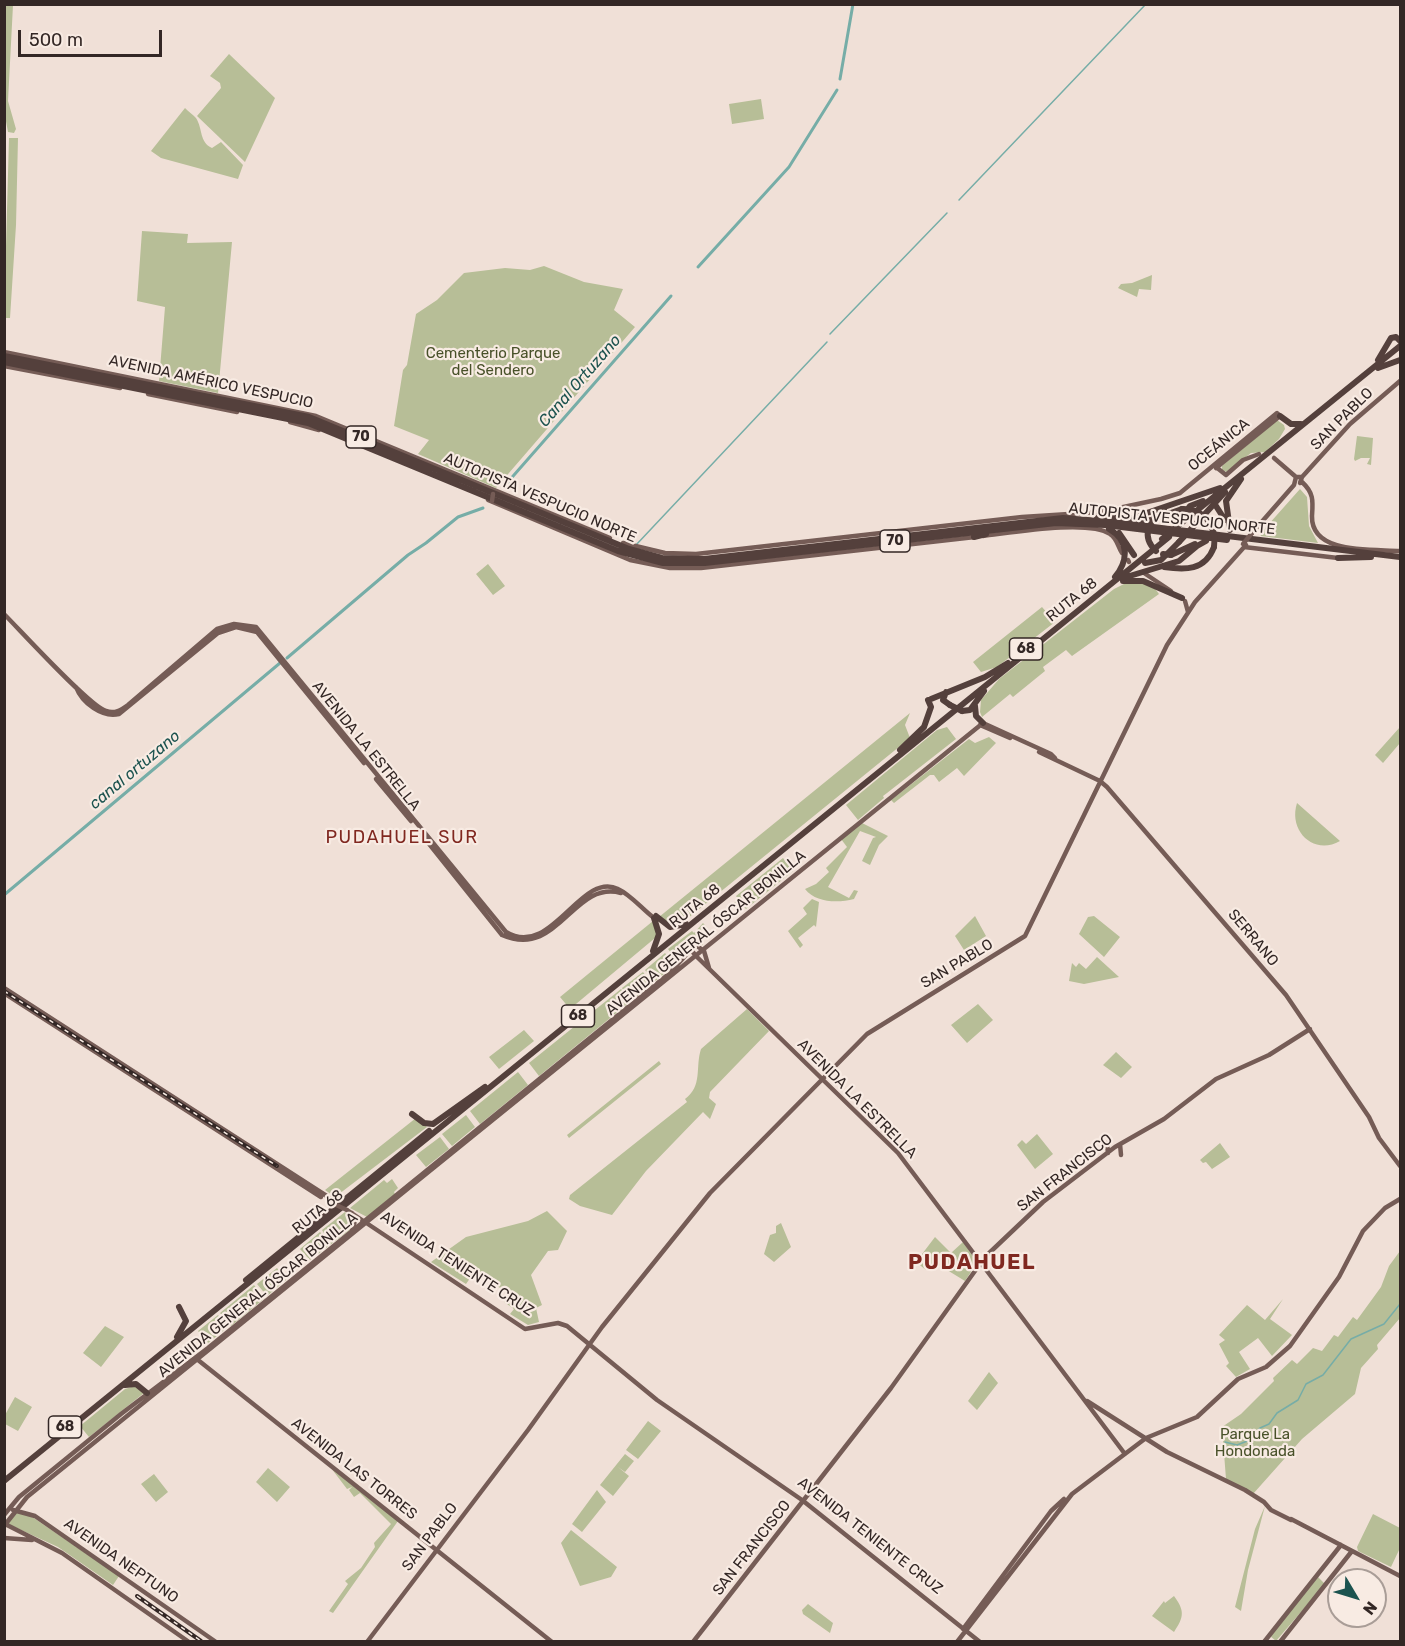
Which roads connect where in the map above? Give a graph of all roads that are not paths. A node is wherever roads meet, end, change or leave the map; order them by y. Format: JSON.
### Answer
{"nodes":[{"id":1,"x":1400,"y":344,"type":"edge"},
{"id":2,"x":4,"y":354,"type":"edge"},
{"id":3,"x":1401,"y":360,"type":"edge"},
{"id":4,"x":4,"y":364,"type":"edge"},
{"id":5,"x":68,"y":365,"type":"junction"},
{"id":6,"x":1375,"y":368,"type":"junction"},
{"id":7,"x":55,"y":372,"type":"junction"},
{"id":8,"x":96,"y":375,"type":"junction"},
{"id":9,"x":80,"y":381,"type":"junction"},
{"id":10,"x":1401,"y":381,"type":"edge"},
{"id":11,"x":174,"y":390,"type":"junction"},
{"id":12,"x":200,"y":391,"type":"junction"},
{"id":13,"x":161,"y":397,"type":"junction"},
{"id":14,"x":195,"y":399,"type":"junction"},
{"id":15,"x":1280,"y":416,"type":"junction"},
{"id":16,"x":1304,"y":422,"type":"junction"},
{"id":17,"x":1278,"y":443,"type":"junction"},
{"id":18,"x":1259,"y":454,"type":"dead end"},
{"id":19,"x":1274,"y":458,"type":"dead end"},
{"id":20,"x":1215,"y":467,"type":"junction"},
{"id":21,"x":1239,"y":479,"type":"junction"},
{"id":22,"x":1299,"y":480,"type":"junction"},
{"id":23,"x":1225,"y":492,"type":"junction"},
{"id":24,"x":493,"y":494,"type":"dead end"},
{"id":25,"x":1175,"y":495,"type":"joint"},
{"id":26,"x":1203,"y":497,"type":"junction"},
{"id":27,"x":493,"y":502,"type":"junction"},
{"id":28,"x":1216,"y":506,"type":"dead end"},
{"id":29,"x":1121,"y":509,"type":"junction"},
{"id":30,"x":1092,"y":520,"type":"junction"},
{"id":31,"x":960,"y":524,"type":"junction"},
{"id":32,"x":1003,"y":524,"type":"junction"},
{"id":33,"x":579,"y":525,"type":"junction"},
{"id":34,"x":1013,"y":528,"type":"junction"},
{"id":35,"x":1176,"y":528,"type":"junction"},
{"id":36,"x":1109,"y":529,"type":"junction"},
{"id":37,"x":1230,"y":530,"type":"junction"},
{"id":38,"x":570,"y":535,"type":"junction"},
{"id":39,"x":585,"y":537,"type":"junction"},
{"id":40,"x":852,"y":537,"type":"junction"},
{"id":41,"x":974,"y":537,"type":"junction"},
{"id":42,"x":602,"y":539,"type":"junction"},
{"id":43,"x":1222,"y":540,"type":"junction"},
{"id":44,"x":1206,"y":542,"type":"junction"},
{"id":45,"x":1244,"y":543,"type":"junction"},
{"id":46,"x":824,"y":545,"type":"junction"},
{"id":47,"x":1376,"y":549,"type":"junction"},
{"id":48,"x":1352,"y":551,"type":"junction"},
{"id":49,"x":1401,"y":551,"type":"edge"},
{"id":50,"x":1122,"y":553,"type":"dead end"},
{"id":51,"x":1134,"y":555,"type":"dead end"},
{"id":52,"x":1371,"y":557,"type":"junction"},
{"id":53,"x":1338,"y":558,"type":"joint"},
{"id":54,"x":1401,"y":559,"type":"edge"},
{"id":55,"x":716,"y":562,"type":"junction"},
{"id":56,"x":1145,"y":563,"type":"dead end"},
{"id":57,"x":674,"y":568,"type":"junction"},
{"id":58,"x":1154,"y":568,"type":"junction"},
{"id":59,"x":1144,"y":573,"type":"dead end"},
{"id":60,"x":1115,"y":577,"type":"junction"},
{"id":61,"x":1105,"y":589,"type":"junction"},
{"id":62,"x":1183,"y":600,"type":"junction"},
{"id":63,"x":1192,"y":606,"type":"junction"},
{"id":64,"x":1188,"y":612,"type":"junction"},
{"id":65,"x":4,"y":614,"type":"edge"},
{"id":66,"x":1010,"y":662,"type":"junction"},
{"id":67,"x":995,"y":678,"type":"junction"},
{"id":68,"x":949,"y":690,"type":"junction"},
{"id":69,"x":975,"y":703,"type":"junction"},
{"id":70,"x":981,"y":724,"type":"junction"},
{"id":71,"x":900,"y":750,"type":"junction"},
{"id":72,"x":1100,"y":781,"type":"junction"},
{"id":73,"x":624,"y":894,"type":"junction"},
{"id":74,"x":577,"y":906,"type":"junction"},
{"id":75,"x":655,"y":917,"type":"junction"},
{"id":76,"x":686,"y":924,"type":"junction"},
{"id":77,"x":503,"y":933,"type":"junction"},
{"id":78,"x":692,"y":948,"type":"junction"},
{"id":79,"x":702,"y":949,"type":"junction"},
{"id":80,"x":652,"y":951,"type":"junction"},
{"id":81,"x":696,"y":956,"type":"junction"},
{"id":82,"x":709,"y":968,"type":"junction"},
{"id":83,"x":4,"y":988,"type":"edge"},
{"id":84,"x":4,"y":993,"type":"edge"},
{"id":85,"x":1310,"y":1029,"type":"junction"},
{"id":86,"x":821,"y":1079,"type":"junction"},
{"id":87,"x":485,"y":1087,"type":"junction"},
{"id":88,"x":412,"y":1114,"type":"dead end"},
{"id":89,"x":1107,"y":1143,"type":"dead end"},
{"id":90,"x":1120,"y":1144,"type":"junction"},
{"id":91,"x":1108,"y":1153,"type":"junction"},
{"id":92,"x":746,"y":1155,"type":"junction"},
{"id":93,"x":1121,"y":1155,"type":"dead end"},
{"id":94,"x":743,"y":1163,"type":"dead end"},
{"id":95,"x":1401,"y":1166,"type":"edge"},
{"id":96,"x":1401,"y":1199,"type":"edge"},
{"id":97,"x":335,"y":1203,"type":"junction"},
{"id":98,"x":350,"y":1210,"type":"junction"},
{"id":99,"x":367,"y":1221,"type":"junction"},
{"id":100,"x":352,"y":1230,"type":"junction"},
{"id":101,"x":665,"y":1241,"type":"dead end"},
{"id":102,"x":664,"y":1248,"type":"junction"},
{"id":103,"x":980,"y":1262,"type":"junction"},
{"id":104,"x":626,"y":1304,"type":"dead end"},
{"id":105,"x":179,"y":1307,"type":"dead end"},
{"id":106,"x":617,"y":1309,"type":"junction"},
{"id":107,"x":177,"y":1337,"type":"junction"},
{"id":108,"x":224,"y":1337,"type":"junction"},
{"id":109,"x":591,"y":1344,"type":"junction"},
{"id":110,"x":198,"y":1360,"type":"junction"},
{"id":111,"x":147,"y":1366,"type":"junction"},
{"id":112,"x":173,"y":1377,"type":"junction"},
{"id":113,"x":117,"y":1390,"type":"junction"},
{"id":114,"x":146,"y":1393,"type":"junction"},
{"id":115,"x":1084,"y":1400,"type":"junction"},
{"id":116,"x":1146,"y":1438,"type":"junction"},
{"id":117,"x":1125,"y":1454,"type":"junction"},
{"id":118,"x":4,"y":1478,"type":"edge"},
{"id":119,"x":1072,"y":1494,"type":"junction"},
{"id":120,"x":804,"y":1500,"type":"junction"},
{"id":121,"x":22,"y":1502,"type":"junction"},
{"id":122,"x":1060,"y":1502,"type":"junction"},
{"id":123,"x":15,"y":1510,"type":"junction"},
{"id":124,"x":6,"y":1512,"type":"edge"},
{"id":125,"x":33,"y":1515,"type":"junction"},
{"id":126,"x":1053,"y":1515,"type":"junction"},
{"id":127,"x":5,"y":1525,"type":"edge"},
{"id":128,"x":4,"y":1538,"type":"edge"},
{"id":129,"x":37,"y":1541,"type":"junction"},
{"id":130,"x":1341,"y":1545,"type":"junction"},
{"id":131,"x":436,"y":1549,"type":"junction"},
{"id":132,"x":1352,"y":1551,"type":"junction"},
{"id":133,"x":1019,"y":1557,"type":"junction"},
{"id":134,"x":1401,"y":1576,"type":"edge"},
{"id":135,"x":965,"y":1629,"type":"junction"},
{"id":136,"x":189,"y":1641,"type":"edge"},
{"id":137,"x":216,"y":1641,"type":"edge"},
{"id":138,"x":367,"y":1641,"type":"edge"},
{"id":139,"x":552,"y":1641,"type":"edge"},
{"id":140,"x":693,"y":1641,"type":"edge"},
{"id":141,"x":956,"y":1641,"type":"edge"},
{"id":142,"x":980,"y":1641,"type":"edge"},
{"id":143,"x":1264,"y":1641,"type":"edge"},
{"id":144,"x":1280,"y":1641,"type":"edge"}],
"edges":[{"from":1,"to":6,"type":"highway","name":"RUTA 68","number":"68"},
{"from":1,"to":6,"type":"highway"},
{"from":2,"to":5,"type":"main road","name":"AVENIDA AMÉRICO VESPUCIO"},
{"from":2,"to":8,"type":"highway","name":"AUTOPISTA VESPUCIO NORTE","number":"70"},
{"from":3,"to":6,"type":"highway"},
{"from":4,"to":7,"type":"highway","name":"AUTOPISTA VESPUCIO NORTE","number":"70"},
{"from":4,"to":9,"type":"main road","name":"AVENIDA AMÉRICO VESPUCIO"},
{"from":5,"to":8,"type":"highway"},
{"from":5,"to":12,"type":"main road","name":"AVENIDA AMÉRICO VESPUCIO"},
{"from":6,"to":16,"type":"highway","name":"RUTA 68","number":"68"},
{"from":6,"to":21,"type":"highway","name":"RUTA 68","number":"68"},
{"from":7,"to":9,"type":"highway"},
{"from":7,"to":14,"type":"highway","name":"AUTOPISTA VESPUCIO NORTE","number":"70"},
{"from":8,"to":11,"type":"highway","name":"AUTOPISTA VESPUCIO NORTE","number":"70"},
{"from":9,"to":13,"type":"main road","name":"AVENIDA AMÉRICO VESPUCIO"},
{"from":10,"to":22,"type":"main road","name":"SAN PABLO"},
{"from":11,"to":12,"type":"highway"},
{"from":11,"to":42,"type":"highway","name":"AUTOPISTA VESPUCIO NORTE","number":"70"},
{"from":12,"to":33,"type":"main road","name":"AVENIDA AMÉRICO VESPUCIO"},
{"from":13,"to":14,"type":"highway"},
{"from":13,"to":27,"type":"main road","name":"AVENIDA AMÉRICO VESPUCIO"},
{"from":14,"to":39,"type":"highway","name":"AUTOPISTA VESPUCIO NORTE","number":"70"},
{"from":15,"to":16,"type":"highway"},
{"from":15,"to":17,"type":"highway"},
{"from":15,"to":20,"type":"main road","name":"OCEÁNICA"},
{"from":16,"to":17,"type":"highway","name":"RUTA 68","number":"68"},
{"from":17,"to":21,"type":"highway","name":"RUTA 68","number":"68"},
{"from":18,"to":20,"type":"main road"},
{"from":19,"to":22,"type":"main road"},
{"from":20,"to":25,"type":"main road","name":"OCEÁNICA"},
{"from":21,"to":23,"type":"highway","name":"RUTA 68","number":"68"},
{"from":21,"to":26,"type":"highway"},
{"from":21,"to":35,"type":"highway","name":"RUTA 68","number":"68"},
{"from":21,"to":37,"type":"highway"},
{"from":22,"to":45,"type":"main road","name":"SAN PABLO","bridge":true},
{"from":22,"to":47,"type":"main road"},
{"from":23,"to":35,"type":"highway","name":"RUTA 68","number":"68"},
{"from":23,"to":56,"type":"highway","bridge":true},
{"from":24,"to":27,"type":"main road","bridge":true},
{"from":25,"to":29,"type":"main road","name":"AVENIDA AMÉRICO VESPUCIO"},
{"from":26,"to":30,"type":"highway"},
{"from":26,"to":35,"type":"highway"},
{"from":26,"to":44,"type":"highway","bridge":true},
{"from":27,"to":38,"type":"main road","name":"AVENIDA AMÉRICO VESPUCIO"},
{"from":28,"to":37,"type":"highway"},
{"from":29,"to":30,"type":"highway"},
{"from":29,"to":31,"type":"main road","name":"AVENIDA AMÉRICO VESPUCIO"},
{"from":30,"to":32,"type":"highway","name":"AUTOPISTA VESPUCIO NORTE","number":"70"},
{"from":30,"to":34,"type":"highway","name":"AUTOPISTA VESPUCIO NORTE","number":"70"},
{"from":30,"to":36,"type":"highway"},
{"from":30,"to":43,"type":"highway","name":"AUTOPISTA VESPUCIO NORTE","number":"70"},
{"from":30,"to":45,"type":"highway","name":"AUTOPISTA VESPUCIO NORTE","number":"70"},
{"from":30,"to":58,"type":"highway","bridge":true},
{"from":31,"to":32,"type":"highway"},
{"from":31,"to":40,"type":"main road","name":"AVENIDA AMÉRICO VESPUCIO"},
{"from":32,"to":46,"type":"highway","name":"AUTOPISTA VESPUCIO NORTE","number":"70"},
{"from":33,"to":40,"type":"main road","name":"AVENIDA AMÉRICO VESPUCIO"},
{"from":33,"to":42,"type":"highway"},
{"from":34,"to":41,"type":"highway"},
{"from":34,"to":55,"type":"highway","name":"AUTOPISTA VESPUCIO NORTE","number":"70"},
{"from":35,"to":60,"type":"highway","name":"RUTA 68","number":"68","bridge":true},
{"from":35,"to":61,"type":"highway","name":"RUTA 68","number":"68"},
{"from":36,"to":51,"type":"highway"},
{"from":36,"to":60,"type":"highway"},
{"from":37,"to":45,"type":"highway"},
{"from":38,"to":39,"type":"highway"},
{"from":38,"to":57,"type":"main road","name":"AVENIDA AMÉRICO VESPUCIO"},
{"from":39,"to":55,"type":"highway","name":"AUTOPISTA VESPUCIO NORTE","number":"70"},
{"from":40,"to":46,"type":"highway"},
{"from":41,"to":50,"type":"main road","name":"AVENIDA AMÉRICO VESPUCIO"},
{"from":41,"to":57,"type":"main road","name":"AVENIDA AMÉRICO VESPUCIO"},
{"from":42,"to":46,"type":"highway","name":"AUTOPISTA VESPUCIO NORTE","number":"70"},
{"from":43,"to":44,"type":"highway"},
{"from":43,"to":52,"type":"highway","name":"AUTOPISTA VESPUCIO NORTE","number":"70"},
{"from":44,"to":58,"type":"highway"},
{"from":45,"to":48,"type":"highway","name":"AUTOPISTA VESPUCIO NORTE","number":"70"},
{"from":45,"to":53,"type":"main road"},
{"from":45,"to":63,"type":"main road","name":"SAN PABLO"},
{"from":47,"to":48,"type":"highway"},
{"from":47,"to":49,"type":"main road"},
{"from":48,"to":54,"type":"highway","name":"AUTOPISTA VESPUCIO NORTE","number":"70"},
{"from":52,"to":53,"type":"highway"},
{"from":52,"to":54,"type":"highway","name":"AUTOPISTA VESPUCIO NORTE","number":"70"},
{"from":55,"to":57,"type":"highway"},
{"from":58,"to":61,"type":"highway"},
{"from":59,"to":62,"type":"main road"},
{"from":60,"to":66,"type":"highway","name":"RUTA 68","number":"68"},
{"from":61,"to":62,"type":"highway"},
{"from":61,"to":67,"type":"highway","name":"RUTA 68","number":"68"},
{"from":62,"to":63,"type":"main road"},
{"from":62,"to":64,"type":"main road"},
{"from":63,"to":64,"type":"main road","name":"SAN PABLO"},
{"from":64,"to":72,"type":"main road","name":"SAN PABLO"},
{"from":65,"to":77,"type":"main road","name":"AVENIDA LA ESTRELLA"},
{"from":66,"to":68,"type":"highway"},
{"from":66,"to":71,"type":"highway","name":"RUTA 68","number":"68"},
{"from":67,"to":69,"type":"highway"},
{"from":67,"to":111,"type":"highway","name":"RUTA 68","number":"68"},
{"from":68,"to":69,"type":"highway","bridge":true},
{"from":68,"to":71,"type":"highway"},
{"from":69,"to":70,"type":"highway"},
{"from":70,"to":72,"type":"main road","name":"SERRANO"},
{"from":70,"to":79,"type":"main road","name":"AVENIDA GENERAL ÓSCAR BONILLA"},
{"from":71,"to":76,"type":"highway","name":"RUTA 68","number":"68"},
{"from":72,"to":85,"type":"main road","name":"SERRANO"},
{"from":72,"to":86,"type":"main road","name":"SAN PABLO"},
{"from":73,"to":74,"type":"main road"},
{"from":73,"to":74,"type":"main road"},
{"from":73,"to":75,"type":"main road"},
{"from":74,"to":77,"type":"main road","name":"AVENIDA LA ESTRELLA"},
{"from":74,"to":77,"type":"main road"},
{"from":75,"to":76,"type":"highway"},
{"from":75,"to":80,"type":"highway"},
{"from":76,"to":80,"type":"highway","name":"RUTA 68","number":"68"},
{"from":78,"to":79,"type":"main road"},
{"from":78,"to":81,"type":"main road","name":"AVENIDA LA ESTRELLA"},
{"from":78,"to":99,"type":"main road","name":"AVENIDA GENERAL ÓSCAR BONILLA"},
{"from":79,"to":81,"type":"main road","name":"AVENIDA GENERAL ÓSCAR BONILLA"},
{"from":79,"to":82,"type":"main road","name":"AVENIDA LA ESTRELLA"},
{"from":80,"to":87,"type":"highway","name":"RUTA 68","number":"68"},
{"from":81,"to":82,"type":"main road","name":"AVENIDA LA ESTRELLA"},
{"from":81,"to":99,"type":"main road","name":"AVENIDA GENERAL ÓSCAR BONILLA"},
{"from":82,"to":86,"type":"main road","name":"AVENIDA LA ESTRELLA"},
{"from":83,"to":97,"type":"main road","name":"AVENIDA TENIENTE CRUZ"},
{"from":84,"to":97,"type":"main road","name":"AVENIDA TENIENTE CRUZ"},
{"from":85,"to":90,"type":"main road","name":"SAN FRANCISCO"},
{"from":85,"to":95,"type":"main road","name":"SERRANO"},
{"from":86,"to":92,"type":"main road","name":"SAN PABLO"},
{"from":86,"to":103,"type":"main road","name":"AVENIDA LA ESTRELLA"},
{"from":87,"to":88,"type":"highway"},
{"from":87,"to":107,"type":"highway","name":"RUTA 68","number":"68"},
{"from":89,"to":91,"type":"main road"},
{"from":90,"to":91,"type":"main road","name":"SAN FRANCISCO"},
{"from":90,"to":93,"type":"main road"},
{"from":91,"to":103,"type":"main road","name":"SAN FRANCISCO"},
{"from":92,"to":94,"type":"main road"},
{"from":92,"to":102,"type":"main road","name":"SAN PABLO"},
{"from":96,"to":116,"type":"main road"},
{"from":97,"to":98,"type":"main road","name":"AVENIDA TENIENTE CRUZ","bridge":true},
{"from":98,"to":99,"type":"main road","name":"AVENIDA TENIENTE CRUZ"},
{"from":98,"to":100,"type":"main road"},
{"from":99,"to":100,"type":"main road","name":"AVENIDA GENERAL ÓSCAR BONILLA"},
{"from":99,"to":108,"type":"main road","name":"AVENIDA GENERAL ÓSCAR BONILLA"},
{"from":99,"to":109,"type":"main road","name":"AVENIDA TENIENTE CRUZ"},
{"from":100,"to":108,"type":"main road","name":"AVENIDA GENERAL ÓSCAR BONILLA"},
{"from":101,"to":102,"type":"main road"},
{"from":102,"to":106,"type":"main road","name":"SAN PABLO"},
{"from":103,"to":115,"type":"main road","name":"AVENIDA LA ESTRELLA"},
{"from":103,"to":120,"type":"main road","name":"SAN FRANCISCO"},
{"from":104,"to":106,"type":"main road"},
{"from":105,"to":107,"type":"highway"},
{"from":106,"to":109,"type":"main road","name":"SAN PABLO"},
{"from":107,"to":118,"type":"highway","name":"RUTA 68","number":"68"},
{"from":108,"to":110,"type":"main road","name":"AVENIDA GENERAL ÓSCAR BONILLA"},
{"from":108,"to":112,"type":"main road","name":"AVENIDA GENERAL ÓSCAR BONILLA"},
{"from":109,"to":120,"type":"main road","name":"AVENIDA TENIENTE CRUZ"},
{"from":109,"to":131,"type":"main road","name":"SAN PABLO"},
{"from":110,"to":112,"type":"main road","name":"AVENIDA GENERAL ÓSCAR BONILLA"},
{"from":110,"to":131,"type":"main road","name":"AVENIDA LAS TORRES"},
{"from":111,"to":113,"type":"highway","name":"RUTA 68","number":"68"},
{"from":111,"to":114,"type":"highway"},
{"from":112,"to":114,"type":"main road","name":"AVENIDA GENERAL ÓSCAR BONILLA"},
{"from":112,"to":114,"type":"main road","name":"AVENIDA GENERAL ÓSCAR BONILLA"},
{"from":113,"to":114,"type":"highway"},
{"from":113,"to":118,"type":"highway","name":"RUTA 68","number":"68"},
{"from":114,"to":121,"type":"main road","name":"AVENIDA GENERAL ÓSCAR BONILLA"},
{"from":114,"to":124,"type":"main road","name":"AVENIDA GENERAL ÓSCAR BONILLA"},
{"from":115,"to":116,"type":"main road","name":"AVENIDA LA ESTRELLA"},
{"from":115,"to":117,"type":"main road","name":"AVENIDA LA ESTRELLA"},
{"from":116,"to":117,"type":"main road"},
{"from":116,"to":130,"type":"main road","name":"AVENIDA LA ESTRELLA"},
{"from":117,"to":119,"type":"main road"},
{"from":119,"to":122,"type":"main road"},
{"from":119,"to":126,"type":"main road"},
{"from":120,"to":135,"type":"main road","name":"AVENIDA TENIENTE CRUZ"},
{"from":120,"to":140,"type":"main road","name":"SAN FRANCISCO"},
{"from":121,"to":123,"type":"main road","name":"AVENIDA GENERAL ÓSCAR BONILLA"},
{"from":121,"to":125,"type":"main road"},
{"from":122,"to":126,"type":"main road"},
{"from":122,"to":133,"type":"main road"},
{"from":123,"to":124,"type":"main road","name":"AVENIDA NEPTUNO"},
{"from":123,"to":125,"type":"main road","name":"AVENIDA NEPTUNO"},
{"from":123,"to":127,"type":"main road","name":"AVENIDA GENERAL ÓSCAR BONILLA"},
{"from":125,"to":137,"type":"main road","name":"AVENIDA NEPTUNO"},
{"from":126,"to":133,"type":"main road"},
{"from":127,"to":129,"type":"main road","name":"AVENIDA NEPTUNO"},
{"from":128,"to":129,"type":"main road"},
{"from":129,"to":136,"type":"main road","name":"AVENIDA NEPTUNO"},
{"from":130,"to":132,"type":"main road","name":"AVENIDA LA ESTRELLA"},
{"from":130,"to":143,"type":"main road"},
{"from":131,"to":138,"type":"main road","name":"SAN PABLO"},
{"from":131,"to":139,"type":"main road","name":"AVENIDA LAS TORRES"},
{"from":132,"to":134,"type":"main road","name":"AVENIDA LA ESTRELLA"},
{"from":132,"to":144,"type":"main road"},
{"from":133,"to":135,"type":"main road"},
{"from":135,"to":141,"type":"main road"},
{"from":135,"to":142,"type":"main road","name":"AVENIDA TENIENTE CRUZ"}]}
